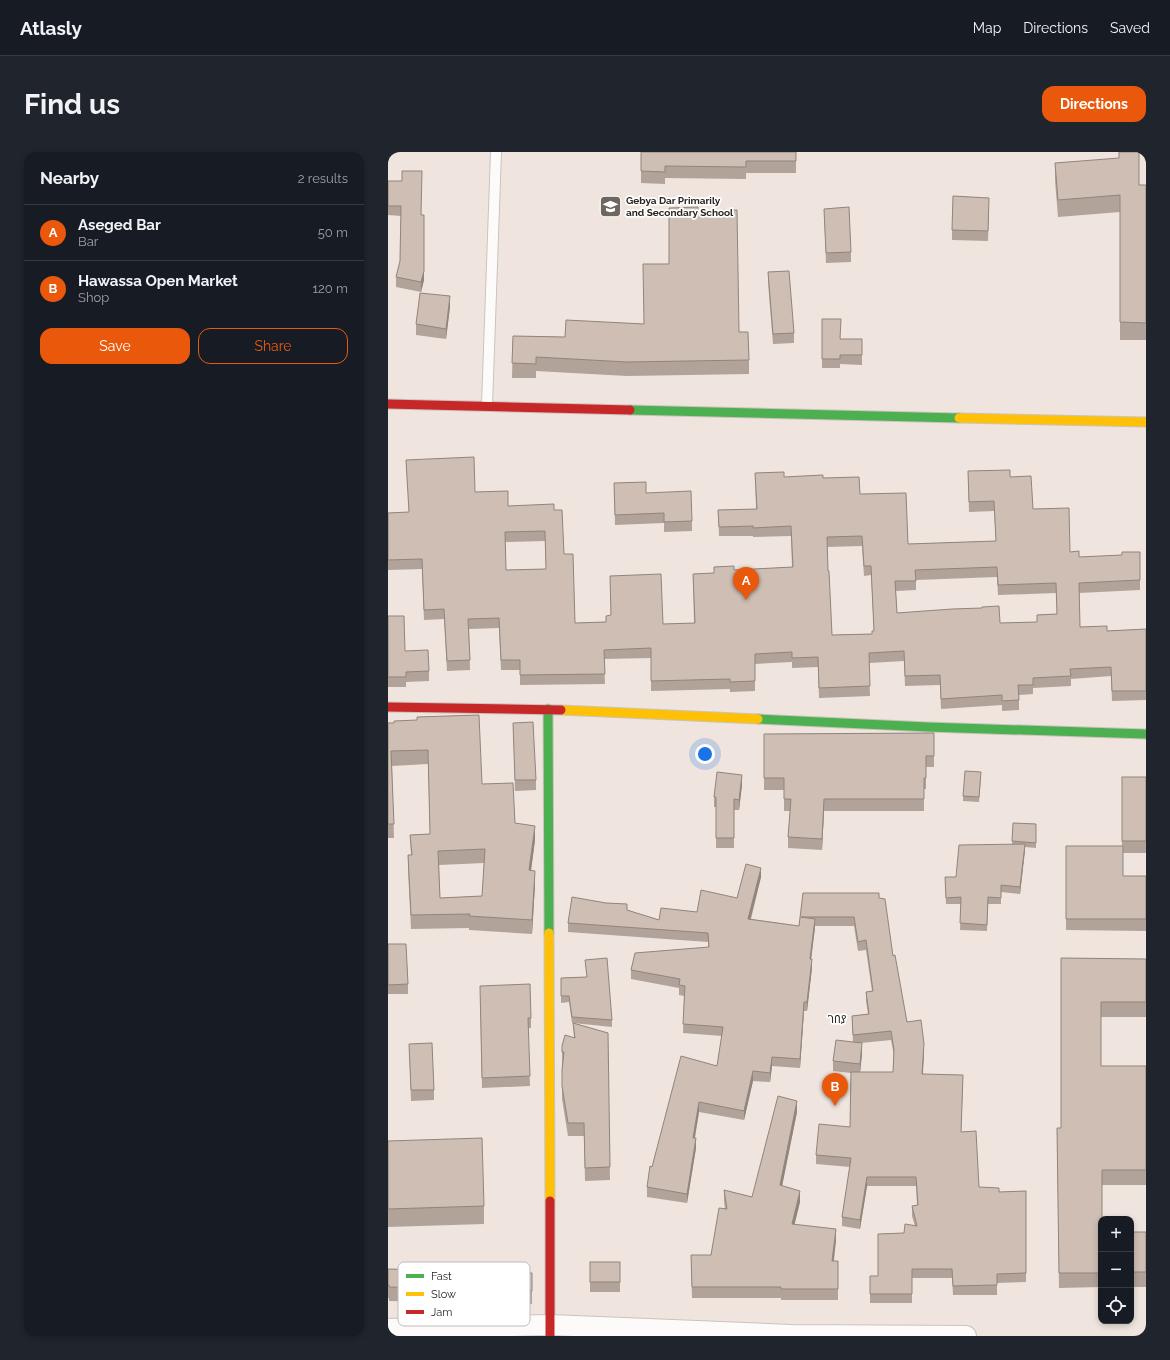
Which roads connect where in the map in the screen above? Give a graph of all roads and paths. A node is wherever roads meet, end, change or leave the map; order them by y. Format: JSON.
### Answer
{"nodes":[{"id":1,"x":496,"y":152,"type":"edge"},
{"id":2,"x":388,"y":404,"type":"edge"},
{"id":3,"x":487,"y":405,"type":"junction"},
{"id":4,"x":1146,"y":422,"type":"edge"},
{"id":5,"x":388,"y":707,"type":"edge"},
{"id":6,"x":548,"y":709,"type":"junction"},
{"id":7,"x":1146,"y":734,"type":"edge"},
{"id":8,"x":388,"y":1329,"type":"edge"},
{"id":9,"x":550,"y":1331,"type":"edge"},
{"id":10,"x":938,"y":1336,"type":"edge"},
{"id":11,"x":966,"y":1336,"type":"edge"}],
"edges":[{"from":1,"to":3,"type":"lane"},
{"from":2,"to":3,"type":"street"},
{"from":3,"to":4,"type":"street"},
{"from":5,"to":6,"type":"street"},
{"from":6,"to":7,"type":"street"},
{"from":6,"to":9,"type":"street"},
{"from":8,"to":9,"type":"street"},
{"from":9,"to":10,"type":"street"},
{"from":10,"to":11,"type":"street"}]}
